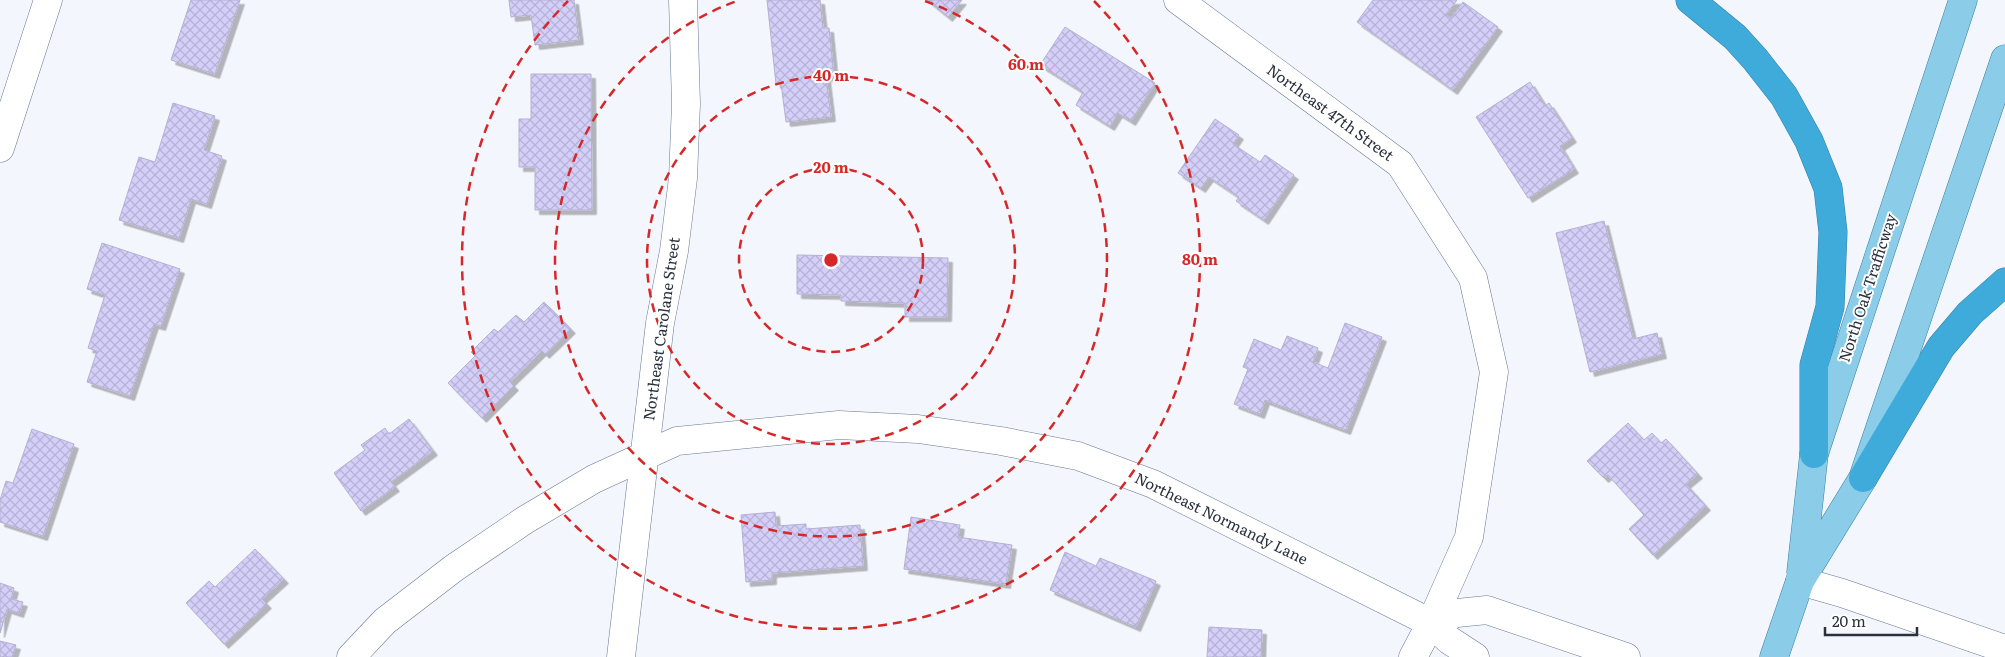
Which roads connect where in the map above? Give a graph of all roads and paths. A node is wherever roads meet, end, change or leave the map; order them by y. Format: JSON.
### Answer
{"nodes":[{"id":1,"x":48,"y":0,"type":"edge"},
{"id":2,"x":683,"y":0,"type":"edge"},
{"id":3,"x":1178,"y":0,"type":"edge"},
{"id":4,"x":1690,"y":0,"type":"edge"},
{"id":5,"x":1963,"y":0,"type":"edge"},
{"id":6,"x":2005,"y":59,"type":"edge"},
{"id":7,"x":0,"y":148,"type":"edge"},
{"id":8,"x":2005,"y":282,"type":"edge"},
{"id":9,"x":650,"y":410,"type":"junction"},
{"id":10,"x":687,"y":440,"type":"junction"},
{"id":11,"x":1814,"y":454,"type":"junction"},
{"id":12,"x":644,"y":455,"type":"junction"},
{"id":13,"x":1863,"y":478,"type":"junction"},
{"id":14,"x":594,"y":479,"type":"junction"},
{"id":15,"x":638,"y":515,"type":"junction"},
{"id":16,"x":1800,"y":581,"type":"junction"},
{"id":17,"x":1431,"y":623,"type":"junction"},
{"id":18,"x":2005,"y":650,"type":"edge"},
{"id":19,"x":351,"y":657,"type":"edge"},
{"id":20,"x":621,"y":657,"type":"edge"},
{"id":21,"x":1414,"y":657,"type":"edge"},
{"id":22,"x":1475,"y":657,"type":"edge"},
{"id":23,"x":1626,"y":657,"type":"edge"},
{"id":24,"x":1774,"y":657,"type":"edge"}],
"edges":[{"from":1,"to":7,"type":"street"},
{"from":2,"to":9,"type":"street","name":"Northeast Carolane Street"},
{"from":3,"to":17,"type":"street","name":"Northeast 47th Street"},
{"from":4,"to":11,"type":"highway"},
{"from":5,"to":11,"type":"main road","name":"North Oak Trafficway"},
{"from":6,"to":13,"type":"main road","name":"North Oak Trafficway"},
{"from":8,"to":13,"type":"highway"},
{"from":9,"to":10,"type":"street"},
{"from":9,"to":12,"type":"street","name":"Northeast Carolane Street"},
{"from":10,"to":12,"type":"street","name":"Northeast Normandy Lane"},
{"from":10,"to":17,"type":"street","name":"Northeast Normandy Lane"},
{"from":11,"to":16,"type":"main road","name":"North Oak Trafficway"},
{"from":12,"to":14,"type":"street","name":"Northeast Normandy Lane"},
{"from":12,"to":15,"type":"street","name":"Northeast Carolane Street"},
{"from":13,"to":16,"type":"main road","name":"North Oak Trafficway"},
{"from":14,"to":15,"type":"street"},
{"from":14,"to":19,"type":"street","name":"Northeast Normandy Lane"},
{"from":15,"to":20,"type":"street","name":"Northeast Carolane Street"},
{"from":16,"to":18,"type":"street"},
{"from":16,"to":24,"type":"main road","name":"North Oak Trafficway"},
{"from":17,"to":21,"type":"street","name":"Northeast 47th Street"},
{"from":17,"to":22,"type":"street","name":"Northeast Normandy Lane"},
{"from":17,"to":23,"type":"street"}]}
